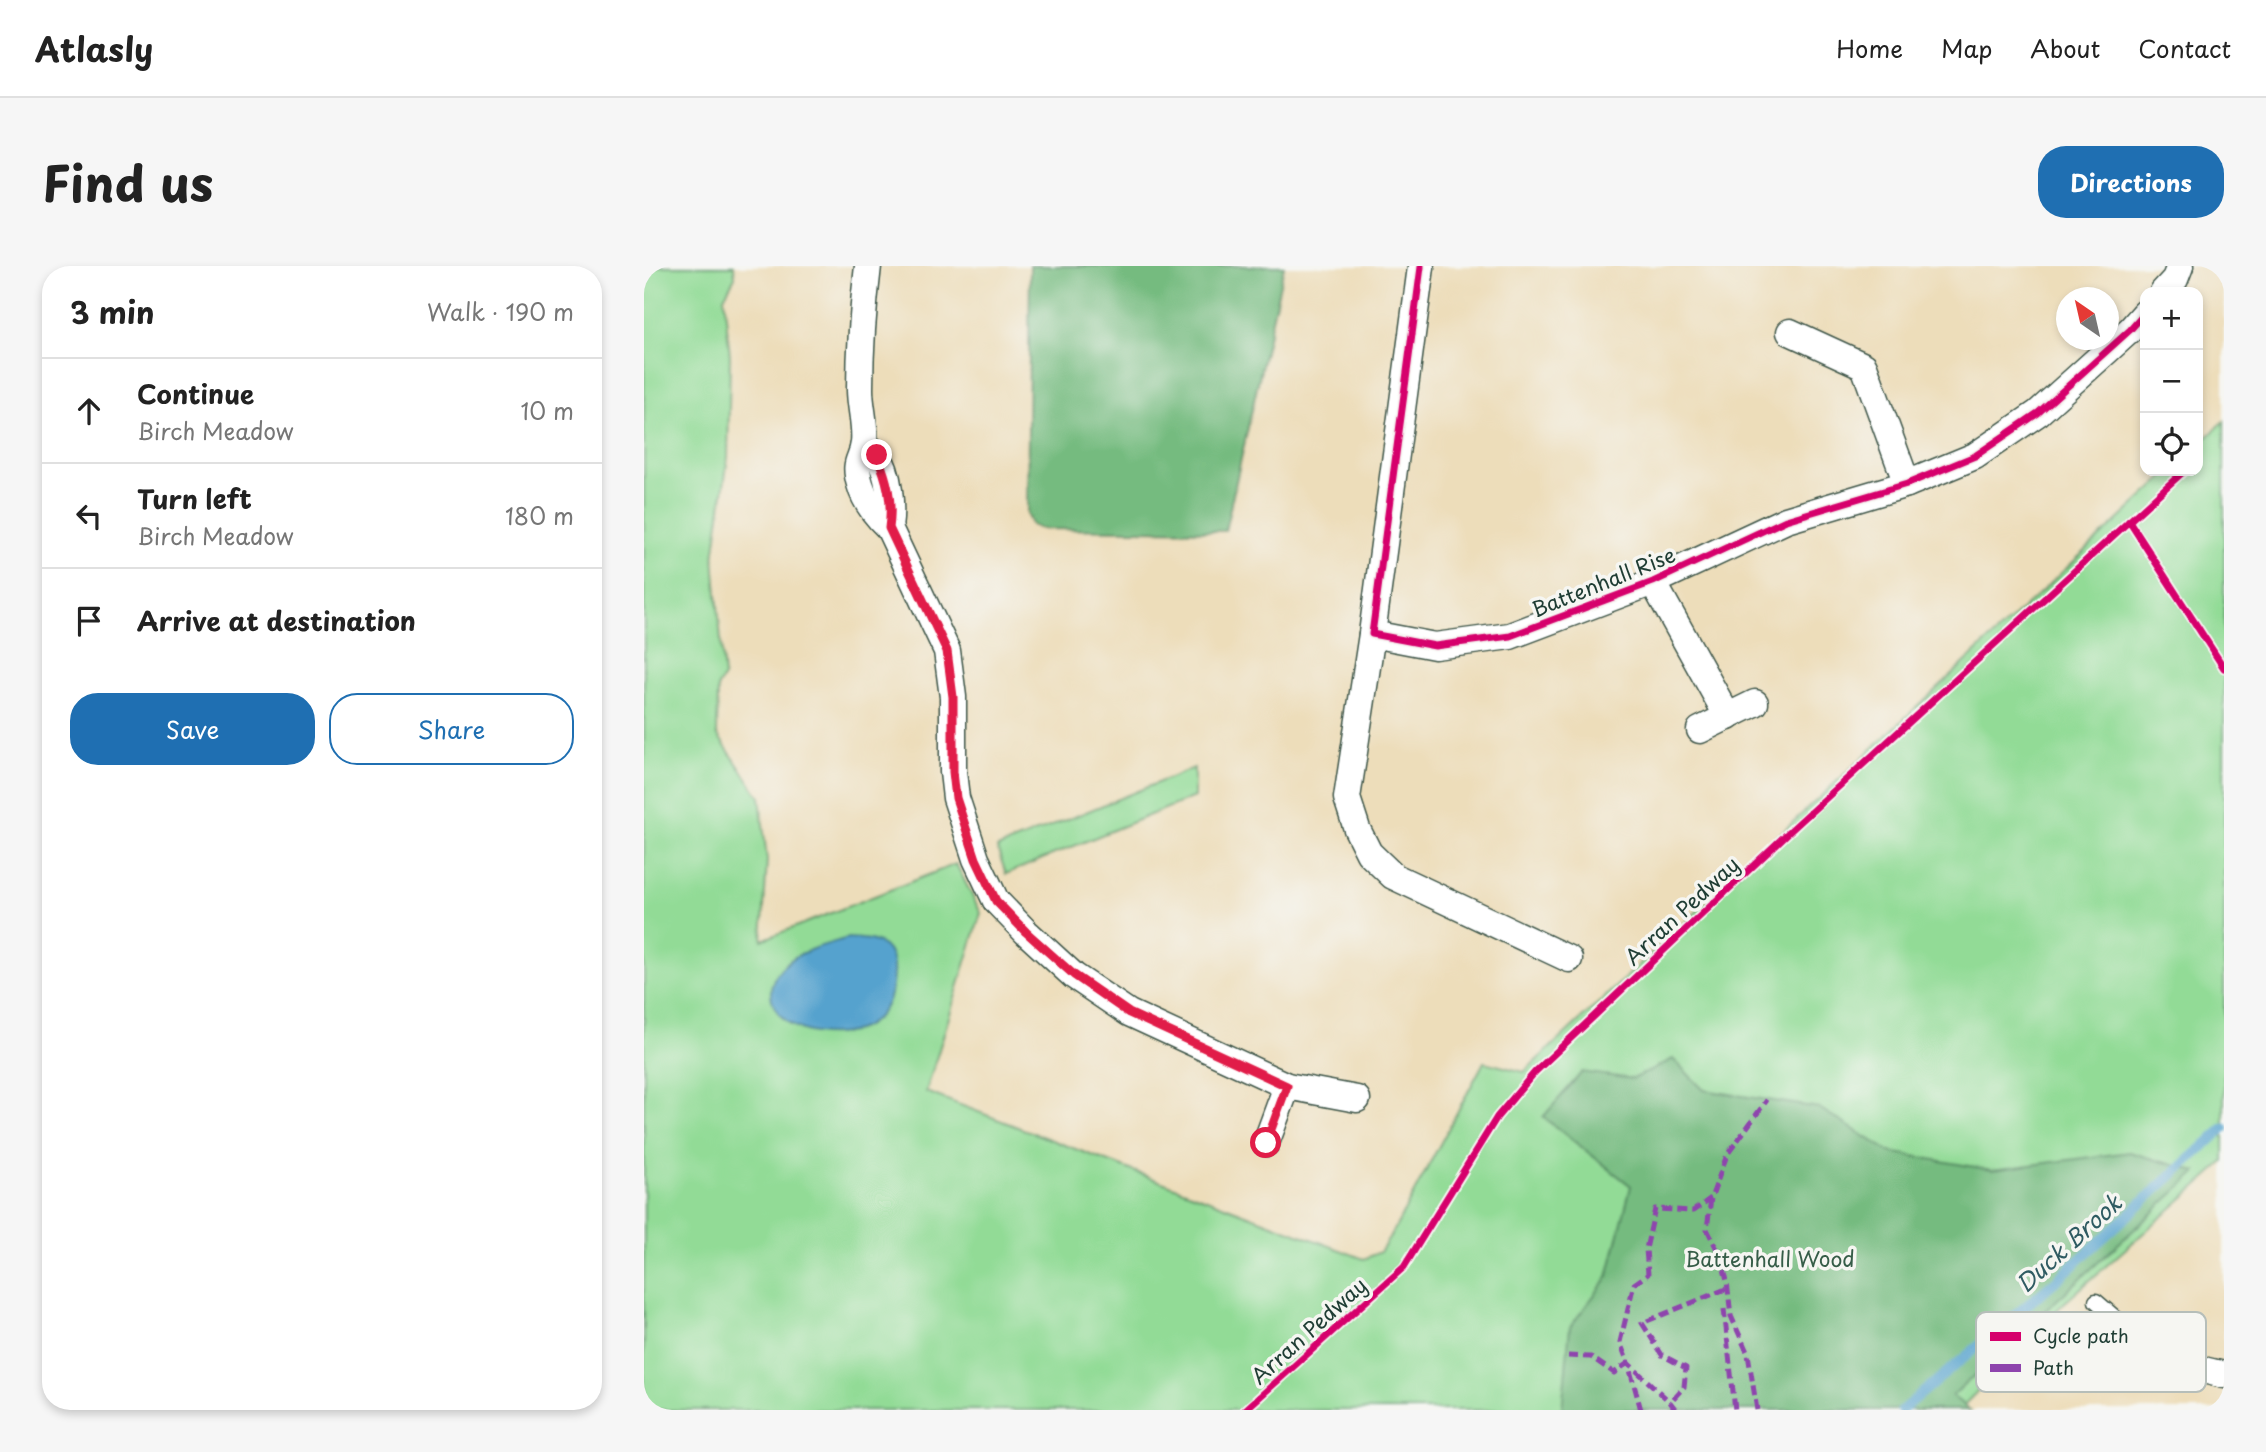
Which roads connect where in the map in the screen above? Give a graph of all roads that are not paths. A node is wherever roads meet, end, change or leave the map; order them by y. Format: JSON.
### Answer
{"nodes":[{"id":1,"x":869,"y":266,"type":"edge"},
{"id":2,"x":2180,"y":266,"type":"edge"},
{"id":3,"x":1421,"y":267,"type":"edge"},
{"id":4,"x":2168,"y":287,"type":"edge"},
{"id":5,"x":2140,"y":319,"type":"edge"},
{"id":6,"x":1790,"y":332,"type":"dead end"},
{"id":7,"x":1907,"y":484,"type":"junction"},
{"id":8,"x":1653,"y":582,"type":"junction"},
{"id":9,"x":1372,"y":634,"type":"junction"},
{"id":10,"x":1755,"y":703,"type":"dead end"},
{"id":11,"x":1728,"y":717,"type":"junction"},
{"id":12,"x":1700,"y":730,"type":"dead end"},
{"id":13,"x":1569,"y":959,"type":"dead end"},
{"id":14,"x":1287,"y":1086,"type":"junction"},
{"id":15,"x":1357,"y":1099,"type":"dead end"},
{"id":16,"x":1266,"y":1143,"type":"dead end"},
{"id":17,"x":2096,"y":1301,"type":"dead end"},
{"id":18,"x":2109,"y":1312,"type":"edge"},
{"id":19,"x":2206,"y":1371,"type":"edge"},
{"id":20,"x":2224,"y":1376,"type":"edge"}],
"edges":[{"from":1,"to":14,"type":"street"},
{"from":2,"to":4,"type":"street"},
{"from":3,"to":9,"type":"street"},
{"from":5,"to":7,"type":"street","name":"Battenhall Rise"},
{"from":6,"to":7,"type":"street"},
{"from":7,"to":8,"type":"street","name":"Battenhall Rise"},
{"from":8,"to":9,"type":"street","name":"Battenhall Rise"},
{"from":8,"to":11,"type":"street","name":"Battenhall Rise"},
{"from":9,"to":13,"type":"street"},
{"from":10,"to":11,"type":"street"},
{"from":11,"to":12,"type":"street"},
{"from":14,"to":15,"type":"street"},
{"from":14,"to":16,"type":"street"},
{"from":17,"to":18,"type":"lane"},
{"from":19,"to":20,"type":"street"}]}
